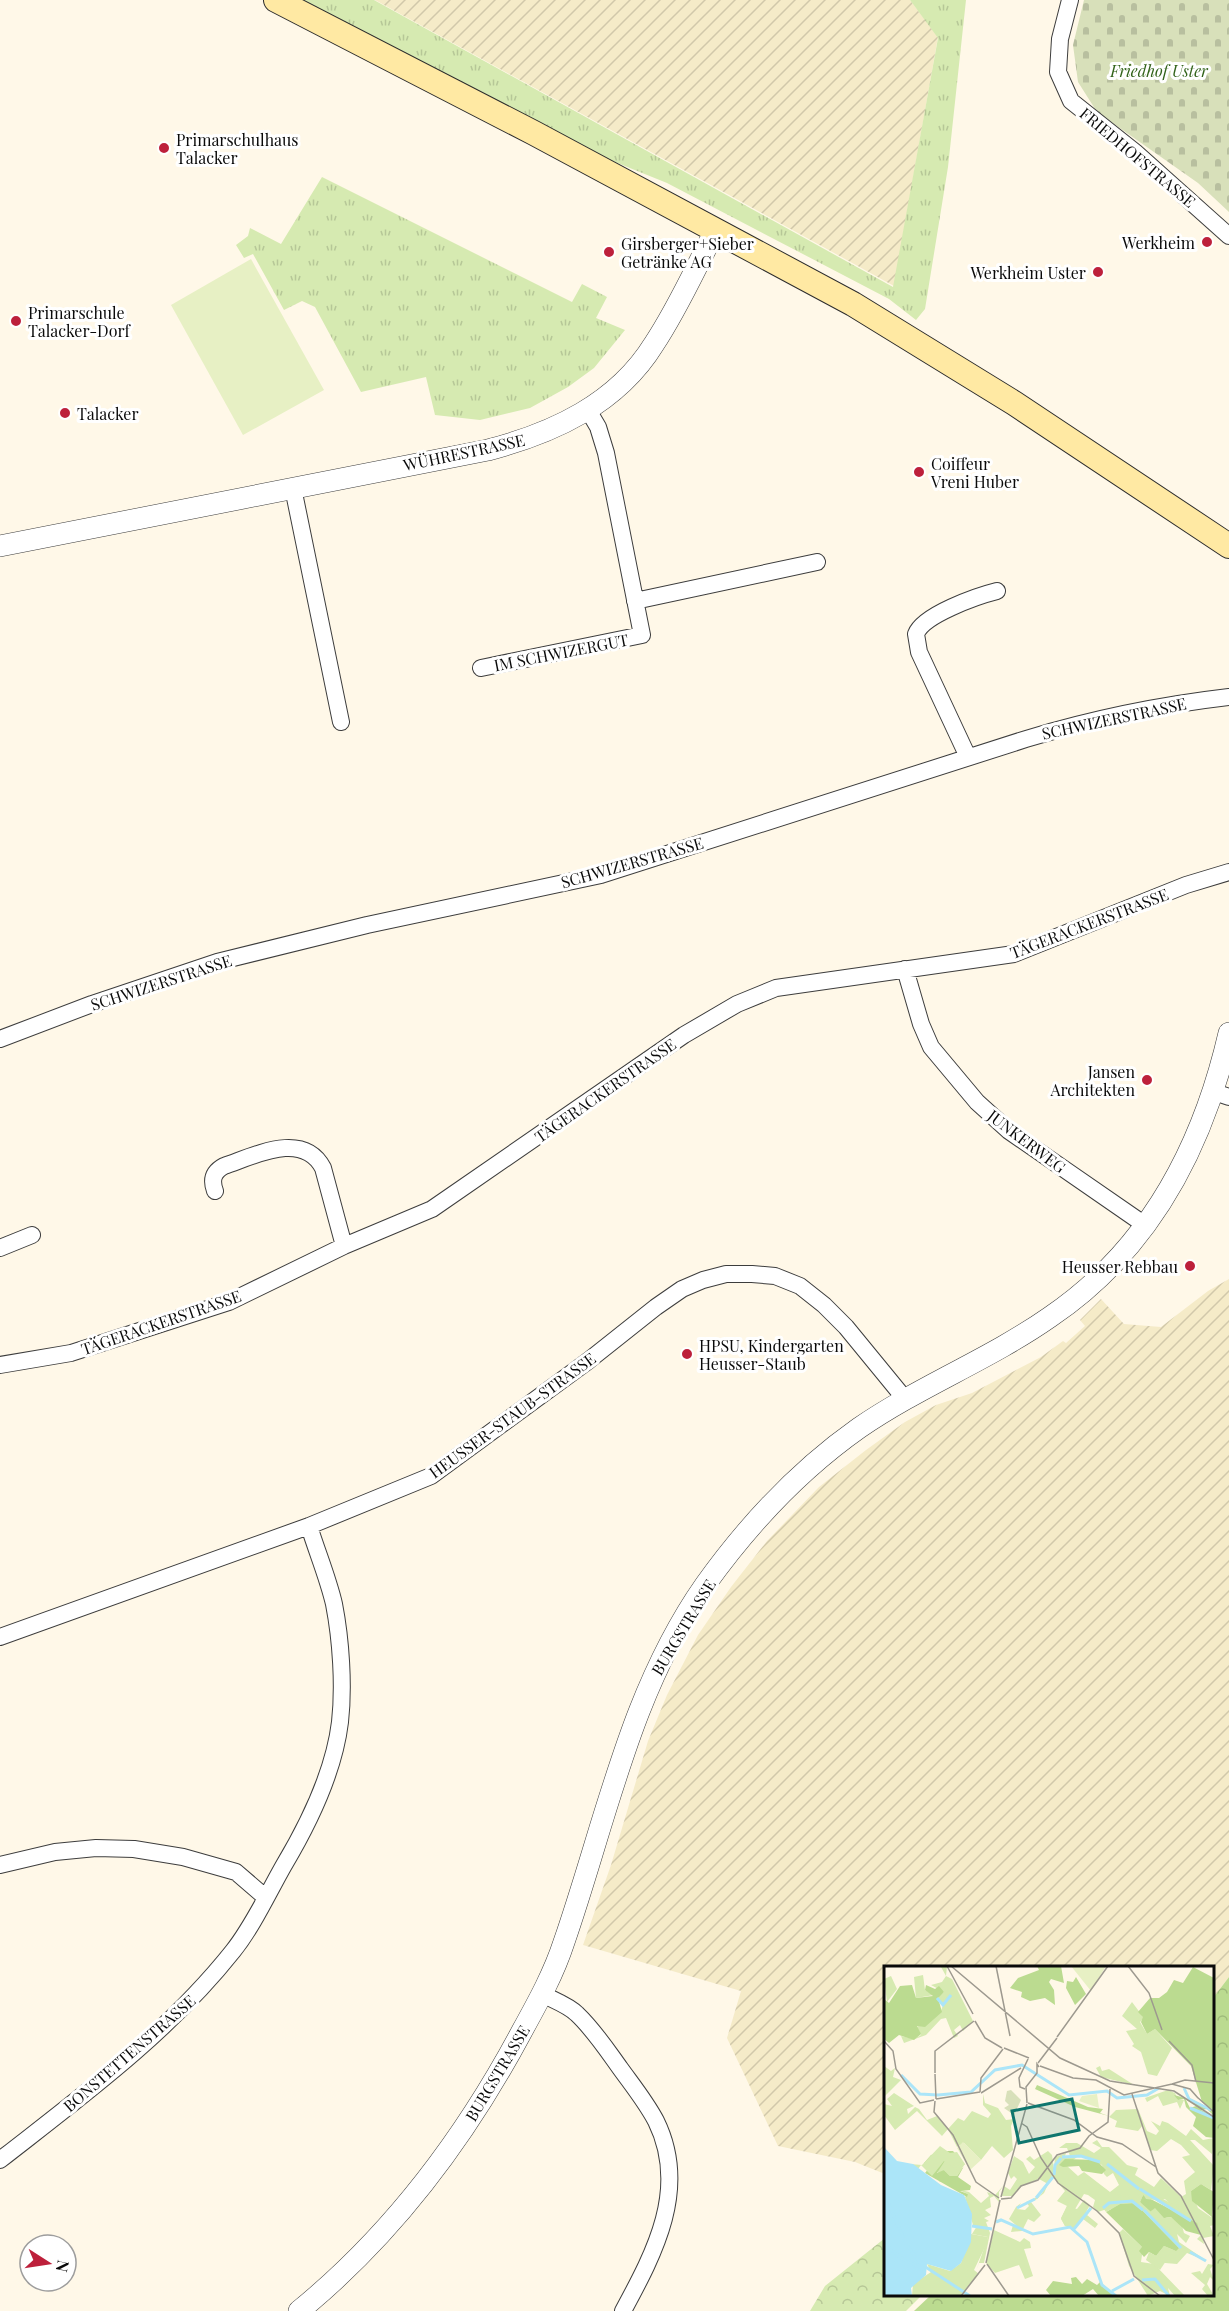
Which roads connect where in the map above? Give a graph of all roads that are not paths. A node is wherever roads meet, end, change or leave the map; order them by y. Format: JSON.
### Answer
{"nodes":[{"id":1,"x":276,"y":0,"type":"edge"},
{"id":2,"x":1070,"y":0,"type":"edge"},
{"id":3,"x":715,"y":231,"type":"junction"},
{"id":4,"x":1229,"y":236,"type":"edge"},
{"id":5,"x":588,"y":410,"type":"junction"},
{"id":6,"x":293,"y":488,"type":"junction"},
{"id":7,"x":0,"y":546,"type":"edge"},
{"id":8,"x":1229,"y":546,"type":"edge"},
{"id":9,"x":818,"y":562,"type":"dead end"},
{"id":10,"x":997,"y":591,"type":"dead end"},
{"id":11,"x":635,"y":601,"type":"junction"},
{"id":12,"x":481,"y":668,"type":"dead end"},
{"id":13,"x":1229,"y":697,"type":"edge"},
{"id":14,"x":341,"y":722,"type":"dead end"},
{"id":15,"x":968,"y":757,"type":"junction"},
{"id":16,"x":1229,"y":872,"type":"edge"},
{"id":17,"x":904,"y":969,"type":"junction"},
{"id":18,"x":1229,"y":1033,"type":"edge"},
{"id":19,"x":0,"y":1039,"type":"edge"},
{"id":20,"x":1221,"y":1095,"type":"edge"},
{"id":21,"x":215,"y":1191,"type":"dead end"},
{"id":22,"x":1145,"y":1225,"type":"junction"},
{"id":23,"x":32,"y":1235,"type":"dead end"},
{"id":24,"x":344,"y":1246,"type":"junction"},
{"id":25,"x":0,"y":1248,"type":"edge"},
{"id":26,"x":0,"y":1365,"type":"edge"},
{"id":27,"x":905,"y":1399,"type":"junction"},
{"id":28,"x":309,"y":1526,"type":"junction"},
{"id":29,"x":0,"y":1636,"type":"edge"},
{"id":30,"x":0,"y":1865,"type":"edge"},
{"id":31,"x":265,"y":1897,"type":"junction"},
{"id":32,"x":542,"y":1994,"type":"junction"},
{"id":33,"x":0,"y":2160,"type":"edge"},
{"id":34,"x":299,"y":2311,"type":"edge"},
{"id":35,"x":623,"y":2311,"type":"edge"}],
"edges":[{"from":1,"to":3,"type":"main road"},
{"from":2,"to":4,"type":"street","name":"FRIEDHOFSTRASSE"},
{"from":3,"to":5,"type":"street","name":"WÜHRESTRASSE"},
{"from":3,"to":8,"type":"main road"},
{"from":5,"to":6,"type":"street","name":"WÜHRESTRASSE"},
{"from":5,"to":11,"type":"street","name":"IM SCHWIZERGUT"},
{"from":6,"to":7,"type":"street","name":"WÜHRESTRASSE"},
{"from":6,"to":14,"type":"street"},
{"from":9,"to":11,"type":"street"},
{"from":10,"to":15,"type":"street"},
{"from":11,"to":12,"type":"street","name":"IM SCHWIZERGUT"},
{"from":13,"to":15,"type":"street","name":"SCHWIZERSTRASSE"},
{"from":15,"to":19,"type":"street","name":"SCHWIZERSTRASSE"},
{"from":16,"to":17,"type":"street","name":"TÄGERACKERSTRASSE"},
{"from":17,"to":22,"type":"street","name":"JUNKERWEG"},
{"from":17,"to":24,"type":"street","name":"TÄGERACKERSTRASSE"},
{"from":18,"to":20,"type":"street","name":"BURGSTRASSE"},
{"from":20,"to":22,"type":"street","name":"BURGSTRASSE"},
{"from":21,"to":24,"type":"street"},
{"from":22,"to":27,"type":"street","name":"BURGSTRASSE"},
{"from":23,"to":25,"type":"street"},
{"from":24,"to":26,"type":"street","name":"TÄGERACKERSTRASSE"},
{"from":27,"to":28,"type":"street","name":"HEUSSER-STAUB-STRASSE"},
{"from":27,"to":32,"type":"street","name":"BURGSTRASSE"},
{"from":28,"to":29,"type":"street","name":"HEUSSER-STAUB-STRASSE"},
{"from":28,"to":31,"type":"street","name":"BONSTETTENSTRASSE"},
{"from":30,"to":31,"type":"street"},
{"from":31,"to":33,"type":"street","name":"BONSTETTENSTRASSE"},
{"from":32,"to":34,"type":"street","name":"BURGSTRASSE"},
{"from":32,"to":35,"type":"street"}]}
